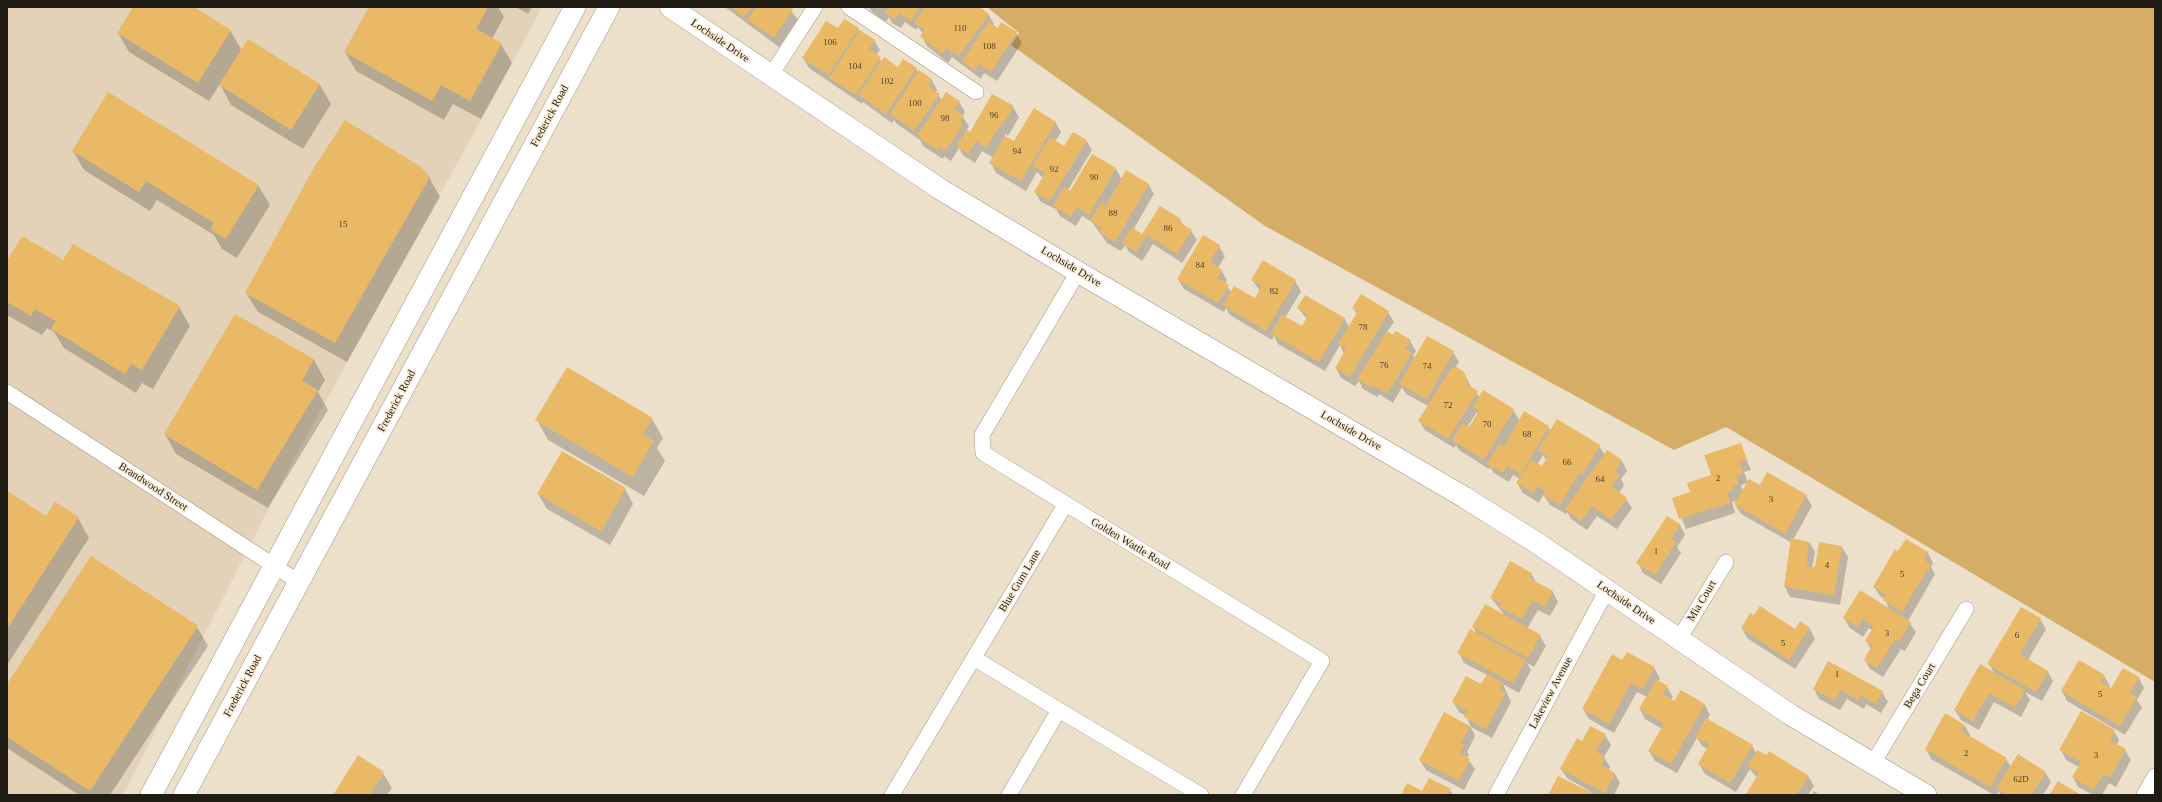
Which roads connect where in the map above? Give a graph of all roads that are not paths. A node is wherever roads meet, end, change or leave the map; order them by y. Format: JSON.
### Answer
{"nodes":[{"id":1,"x":575,"y":7,"type":"edge"},
{"id":2,"x":609,"y":7,"type":"edge"},
{"id":3,"x":670,"y":7,"type":"edge"},
{"id":4,"x":815,"y":7,"type":"edge"},
{"id":5,"x":849,"y":7,"type":"edge"},
{"id":6,"x":771,"y":75,"type":"junction"},
{"id":7,"x":976,"y":92,"type":"dead end"},
{"id":8,"x":1078,"y":272,"type":"junction"},
{"id":9,"x":7,"y":392,"type":"edge"},
{"id":10,"x":1066,"y":505,"type":"junction"},
{"id":11,"x":1726,"y":562,"type":"dead end"},
{"id":12,"x":274,"y":566,"type":"junction"},
{"id":13,"x":299,"y":582,"type":"junction"},
{"id":14,"x":1607,"y":590,"type":"junction"},
{"id":15,"x":1966,"y":609,"type":"dead end"},
{"id":16,"x":1679,"y":639,"type":"junction"},
{"id":17,"x":974,"y":658,"type":"junction"},
{"id":18,"x":1060,"y":710,"type":"junction"},
{"id":19,"x":1873,"y":764,"type":"junction"},
{"id":20,"x":2155,"y":776,"type":"edge"},
{"id":21,"x":1014,"y":793,"type":"edge"},
{"id":22,"x":151,"y":795,"type":"edge"},
{"id":23,"x":184,"y":795,"type":"edge"},
{"id":24,"x":892,"y":795,"type":"edge"},
{"id":25,"x":1201,"y":795,"type":"edge"},
{"id":26,"x":1243,"y":795,"type":"edge"},
{"id":27,"x":1496,"y":795,"type":"edge"},
{"id":28,"x":1926,"y":795,"type":"edge"},
{"id":29,"x":2144,"y":795,"type":"edge"}],
"edges":[{"from":1,"to":12,"type":"main road"},
{"from":2,"to":13,"type":"main road","name":"Frederick Road"},
{"from":3,"to":6,"type":"main road","name":"Lochside Drive"},
{"from":4,"to":6,"type":"street"},
{"from":5,"to":7,"type":"street"},
{"from":6,"to":8,"type":"main road","name":"Lochside Drive"},
{"from":8,"to":10,"type":"street","name":"Golden Wattle Road"},
{"from":8,"to":14,"type":"main road","name":"Lochside Drive"},
{"from":9,"to":12,"type":"street","name":"Brandwood Street"},
{"from":10,"to":17,"type":"street","name":"Blue Gum Lane"},
{"from":10,"to":26,"type":"street","name":"Golden Wattle Road"},
{"from":11,"to":16,"type":"street","name":"Mia Court"},
{"from":12,"to":13,"type":"street","name":"Brandwood Street"},
{"from":12,"to":22,"type":"main road"},
{"from":13,"to":23,"type":"main road","name":"Frederick Road"},
{"from":14,"to":16,"type":"main road","name":"Lochside Drive"},
{"from":14,"to":27,"type":"street","name":"Lakeview Avenue"},
{"from":15,"to":19,"type":"street","name":"Bega Court"},
{"from":16,"to":19,"type":"main road","name":"Lochside Drive"},
{"from":17,"to":18,"type":"street"},
{"from":17,"to":24,"type":"street","name":"Blue Gum Lane"},
{"from":18,"to":21,"type":"street"},
{"from":18,"to":25,"type":"street"},
{"from":19,"to":28,"type":"main road","name":"Lochside Drive"},
{"from":20,"to":29,"type":"street"}]}
